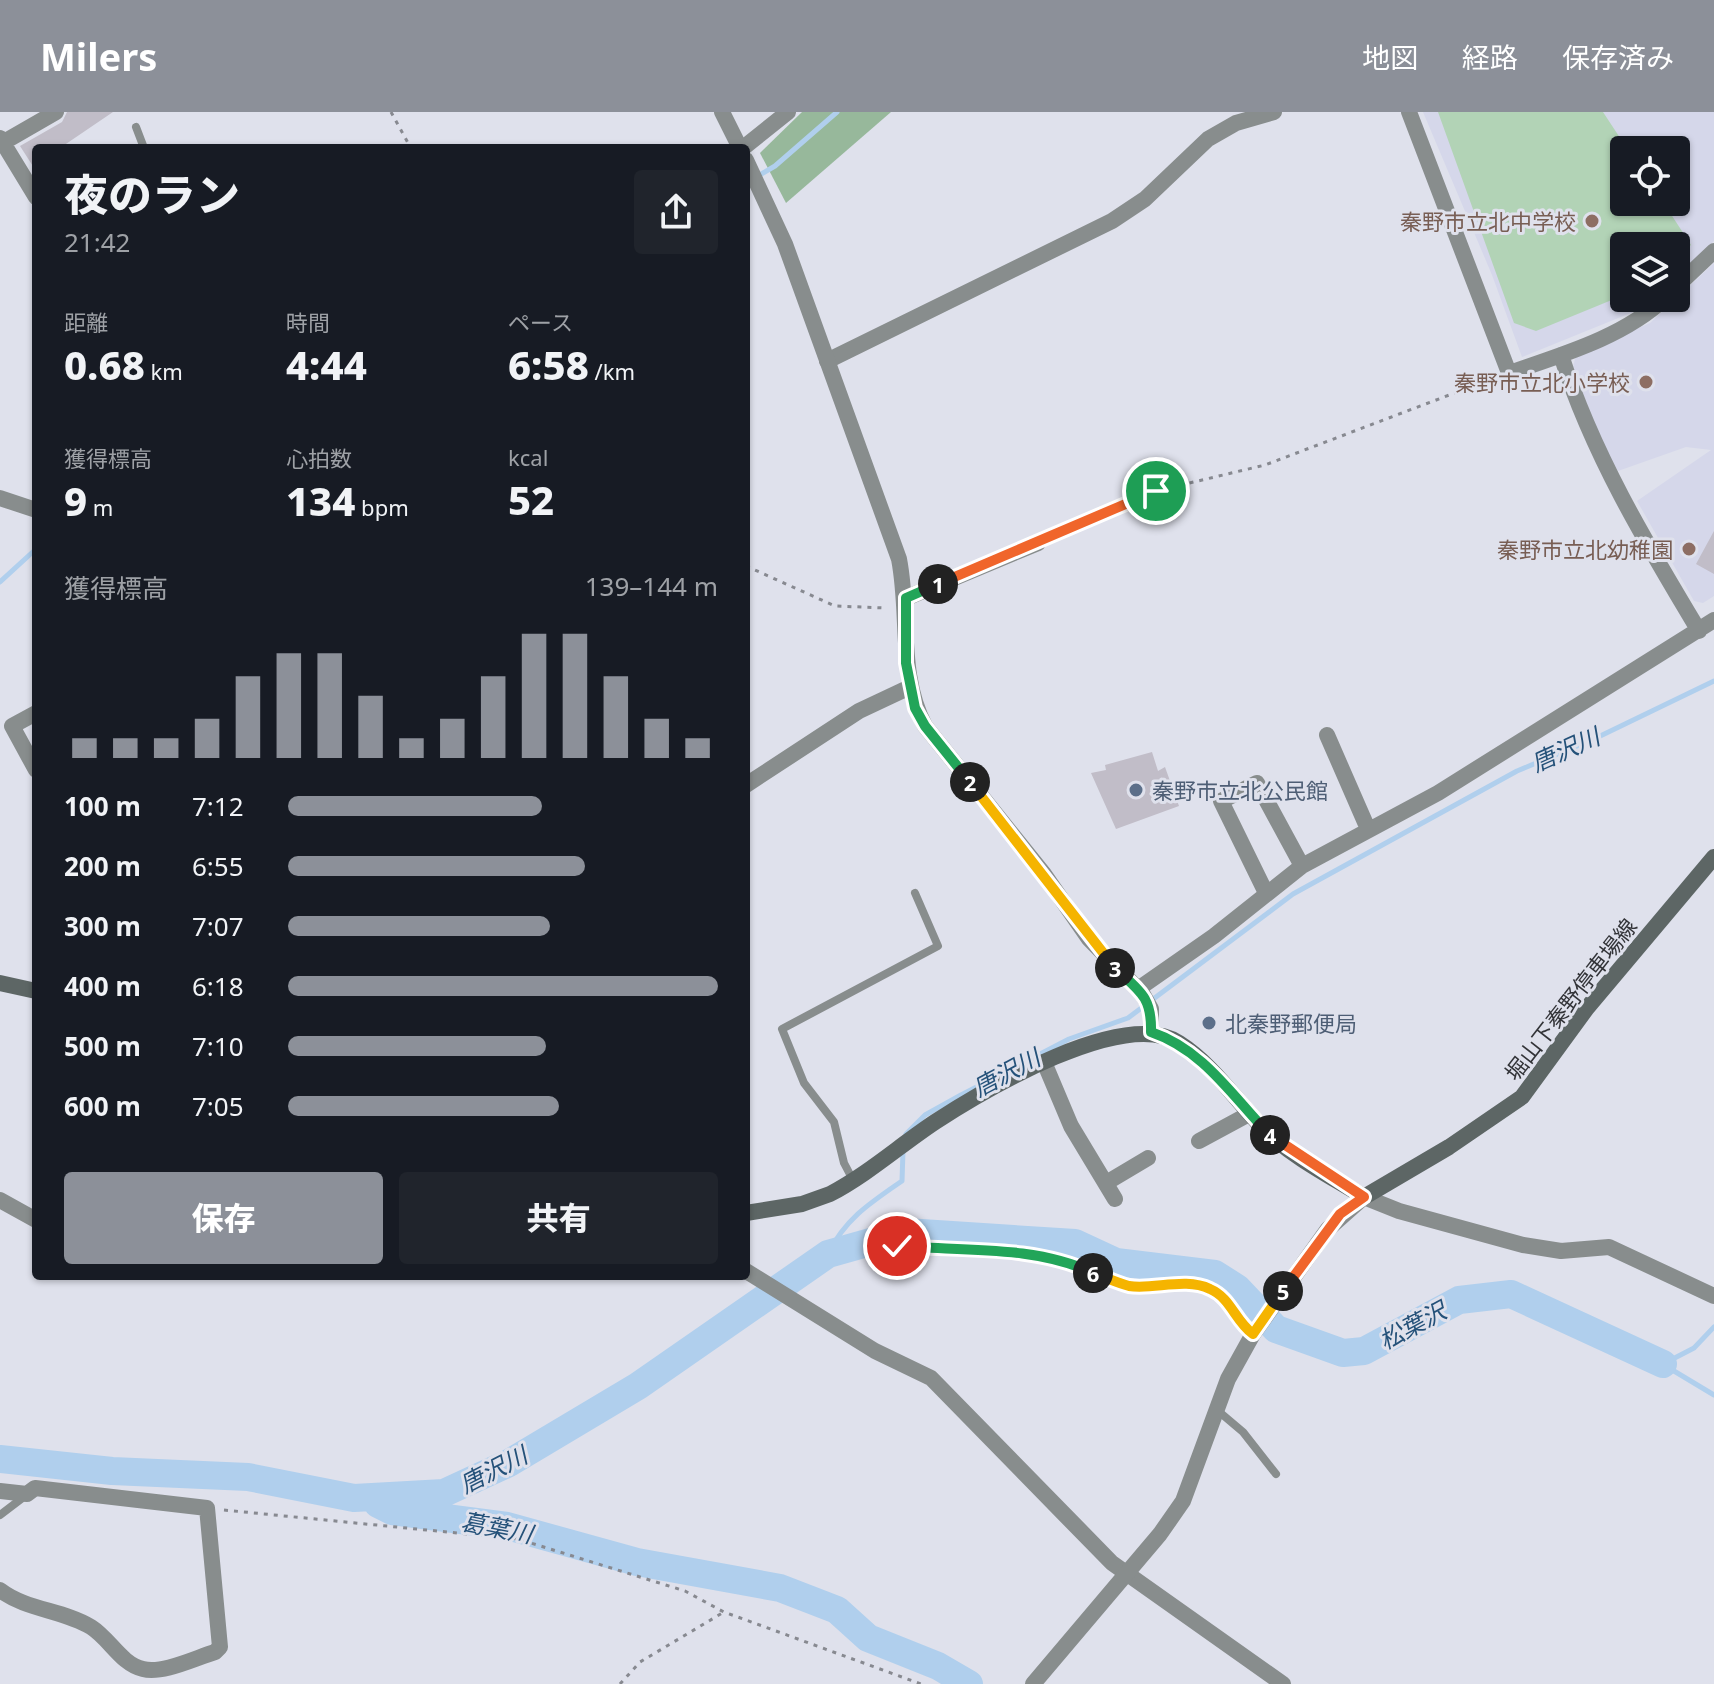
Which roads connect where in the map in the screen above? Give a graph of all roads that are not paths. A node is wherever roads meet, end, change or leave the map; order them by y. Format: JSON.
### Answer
{"nodes":[{"id":1,"x":56,"y":112,"type":"edge"},
{"id":2,"x":722,"y":112,"type":"edge"},
{"id":3,"x":788,"y":112,"type":"edge"},
{"id":4,"x":1274,"y":112,"type":"edge"},
{"id":5,"x":1409,"y":112,"type":"edge"},
{"id":6,"x":136,"y":127,"type":"dead end"},
{"id":7,"x":2,"y":140,"type":"edge"},
{"id":8,"x":142,"y":144,"type":"edge"},
{"id":9,"x":739,"y":144,"type":"edge"},
{"id":10,"x":746,"y":144,"type":"edge"},
{"id":11,"x":750,"y":169,"type":"edge"},
{"id":12,"x":32,"y":190,"type":"edge"},
{"id":13,"x":1714,"y":251,"type":"edge"},
{"id":14,"x":1690,"y":274,"type":"edge"},
{"id":15,"x":1649,"y":312,"type":"edge"},
{"id":16,"x":1561,"y":355,"type":"junction"},
{"id":17,"x":827,"y":361,"type":"junction"},
{"id":18,"x":0,"y":498,"type":"edge"},
{"id":19,"x":32,"y":509,"type":"edge"},
{"id":20,"x":1038,"y":543,"type":"road end"},
{"id":21,"x":907,"y":602,"type":"junction"},
{"id":22,"x":1714,"y":620,"type":"edge"},
{"id":23,"x":1699,"y":631,"type":"junction"},
{"id":24,"x":910,"y":687,"type":"junction"},
{"id":25,"x":32,"y":715,"type":"edge"},
{"id":26,"x":1327,"y":735,"type":"dead end"},
{"id":27,"x":32,"y":763,"type":"edge"},
{"id":28,"x":750,"y":782,"type":"edge"},
{"id":29,"x":1368,"y":829,"type":"junction"},
{"id":30,"x":1714,"y":857,"type":"edge"},
{"id":31,"x":1302,"y":866,"type":"junction"},
{"id":32,"x":915,"y":893,"type":"dead end"},
{"id":33,"x":1266,"y":893,"type":"junction"},
{"id":34,"x":0,"y":983,"type":"edge"},
{"id":35,"x":32,"y":990,"type":"edge"},
{"id":36,"x":1140,"y":991,"type":"junction"},
{"id":37,"x":1151,"y":1032,"type":"junction"},
{"id":38,"x":1044,"y":1062,"type":"junction"},
{"id":39,"x":1249,"y":1114,"type":"junction"},
{"id":40,"x":1199,"y":1141,"type":"dead end"},
{"id":41,"x":1148,"y":1158,"type":"dead end"},
{"id":42,"x":854,"y":1182,"type":"junction"},
{"id":43,"x":1106,"y":1183,"type":"junction"},
{"id":44,"x":1364,"y":1197,"type":"junction"},
{"id":45,"x":1115,"y":1199,"type":"dead end"},
{"id":46,"x":0,"y":1200,"type":"edge"},
{"id":47,"x":750,"y":1212,"type":"edge"},
{"id":48,"x":32,"y":1218,"type":"edge"},
{"id":49,"x":750,"y":1273,"type":"edge"},
{"id":50,"x":1714,"y":1296,"type":"edge"},
{"id":51,"x":1216,"y":1409,"type":"junction"},
{"id":52,"x":1276,"y":1474,"type":"dead end"},
{"id":53,"x":0,"y":1491,"type":"edge"},
{"id":54,"x":27,"y":1494,"type":"junction"},
{"id":55,"x":0,"y":1515,"type":"edge"},
{"id":56,"x":1126,"y":1574,"type":"junction"},
{"id":57,"x":0,"y":1590,"type":"edge"},
{"id":58,"x":1035,"y":1681,"type":"edge"},
{"id":59,"x":1283,"y":1684,"type":"edge"}],
"edges":[{"from":1,"to":7,"type":"street"},
{"from":2,"to":9,"type":"street"},
{"from":3,"to":10,"type":"street"},
{"from":4,"to":17,"type":"street"},
{"from":5,"to":16,"type":"street"},
{"from":6,"to":8,"type":"lane"},
{"from":7,"to":12,"type":"street"},
{"from":11,"to":17,"type":"street"},
{"from":13,"to":14,"type":"street"},
{"from":15,"to":16,"type":"street"},
{"from":16,"to":23,"type":"street"},
{"from":17,"to":21,"type":"street"},
{"from":18,"to":19,"type":"street"},
{"from":20,"to":21,"type":"street"},
{"from":21,"to":24,"type":"street"},
{"from":22,"to":23,"type":"street"},
{"from":23,"to":29,"type":"street"},
{"from":24,"to":28,"type":"street"},
{"from":24,"to":36,"type":"street"},
{"from":25,"to":27,"type":"street"},
{"from":26,"to":29,"type":"street"},
{"from":29,"to":31,"type":"street"},
{"from":30,"to":44,"type":"main road","name":"堀山下秦野停車場線"},
{"from":31,"to":33,"type":"street"},
{"from":31,"to":33,"type":"street"},
{"from":32,"to":42,"type":"lane"},
{"from":33,"to":36,"type":"street"},
{"from":34,"to":35,"type":"main road"},
{"from":36,"to":37,"type":"street"},
{"from":37,"to":38,"type":"main road"},
{"from":37,"to":39,"type":"main road"},
{"from":38,"to":42,"type":"main road"},
{"from":38,"to":43,"type":"street"},
{"from":39,"to":40,"type":"street"},
{"from":39,"to":44,"type":"main road"},
{"from":41,"to":43,"type":"street"},
{"from":42,"to":47,"type":"main road"},
{"from":43,"to":45,"type":"street"},
{"from":44,"to":50,"type":"street"},
{"from":44,"to":51,"type":"street"},
{"from":46,"to":48,"type":"street"},
{"from":49,"to":56,"type":"street"},
{"from":51,"to":52,"type":"lane"},
{"from":51,"to":56,"type":"street"},
{"from":53,"to":54,"type":"street"},
{"from":54,"to":55,"type":"lane"},
{"from":54,"to":57,"type":"street"},
{"from":56,"to":58,"type":"street"},
{"from":56,"to":59,"type":"street"}]}
